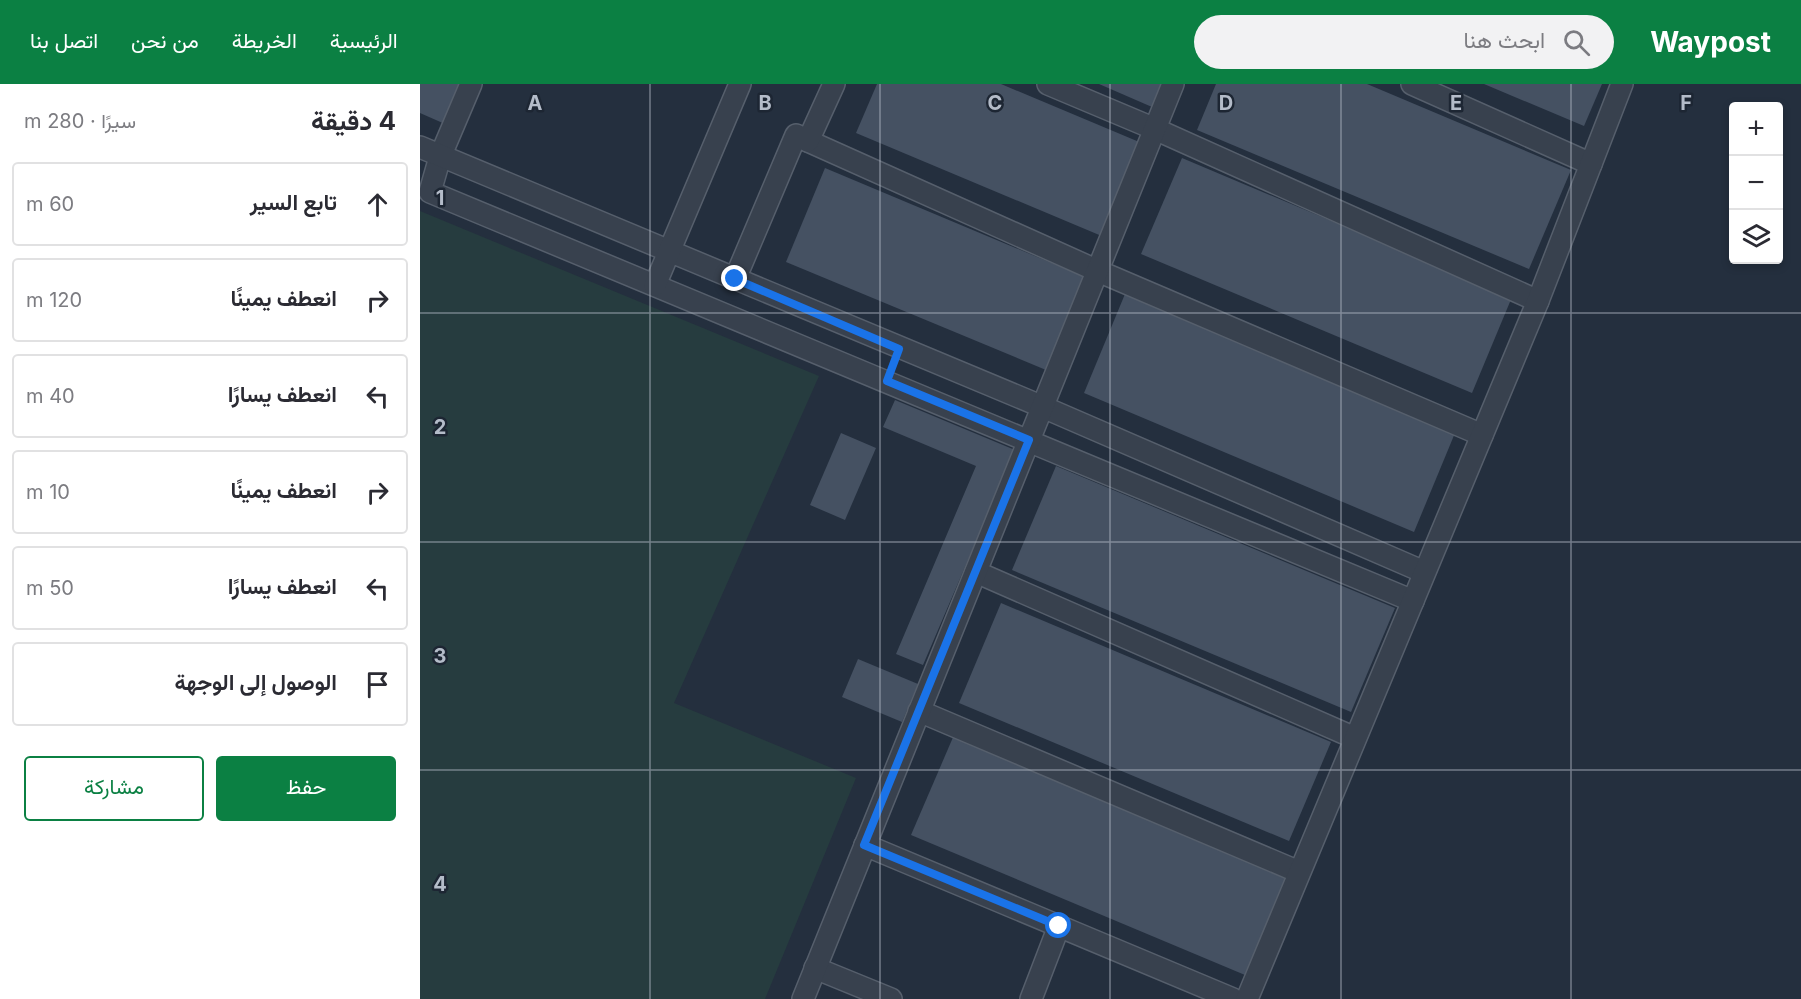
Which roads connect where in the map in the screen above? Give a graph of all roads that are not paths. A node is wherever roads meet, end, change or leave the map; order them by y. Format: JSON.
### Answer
{"nodes":[{"id":1,"x":471,"y":84,"type":"edge"},
{"id":2,"x":740,"y":84,"type":"edge"},
{"id":3,"x":834,"y":84,"type":"edge"},
{"id":4,"x":1048,"y":84,"type":"edge"},
{"id":5,"x":1173,"y":84,"type":"edge"},
{"id":6,"x":1412,"y":84,"type":"edge"},
{"id":7,"x":1622,"y":84,"type":"edge"},
{"id":8,"x":1155,"y":129,"type":"junction"},
{"id":9,"x":808,"y":141,"type":"junction"},
{"id":10,"x":420,"y":147,"type":"edge"},
{"id":11,"x":440,"y":156,"type":"junction"},
{"id":12,"x":1591,"y":164,"type":"junction"},
{"id":13,"x":669,"y":252,"type":"junction"},
{"id":14,"x":1098,"y":271,"type":"junction"},
{"id":15,"x":735,"y":279,"type":"junction"},
{"id":16,"x":655,"y":285,"type":"junction"},
{"id":17,"x":1538,"y":301,"type":"junction"},
{"id":18,"x":899,"y":349,"type":"junction"},
{"id":19,"x":887,"y":381,"type":"junction"},
{"id":20,"x":1043,"y":406,"type":"junction"},
{"id":21,"x":1482,"y":435,"type":"junction"},
{"id":22,"x":1029,"y":440,"type":"junction"},
{"id":23,"x":1231,"y":490,"type":"junction"},
{"id":24,"x":1216,"y":516,"type":"junction"},
{"id":25,"x":976,"y":572,"type":"junction"},
{"id":26,"x":1425,"y":572,"type":"junction"},
{"id":27,"x":1413,"y":601,"type":"junction"},
{"id":28,"x":919,"y":711,"type":"junction"},
{"id":29,"x":1355,"y":738,"type":"junction"},
{"id":30,"x":864,"y":845,"type":"junction"},
{"id":31,"x":1299,"y":872,"type":"junction"},
{"id":32,"x":1059,"y":926,"type":"junction"},
{"id":33,"x":815,"y":968,"type":"junction"},
{"id":34,"x":803,"y":999,"type":"edge"},
{"id":35,"x":891,"y":999,"type":"edge"},
{"id":36,"x":1031,"y":999,"type":"edge"},
{"id":37,"x":1233,"y":999,"type":"edge"},
{"id":38,"x":1247,"y":999,"type":"edge"}],
"edges":[{"from":1,"to":11,"type":"street"},
{"from":2,"to":13,"type":"street"},
{"from":3,"to":9,"type":"street"},
{"from":4,"to":8,"type":"street"},
{"from":5,"to":8,"type":"street"},
{"from":6,"to":12,"type":"street"},
{"from":7,"to":12,"type":"street"},
{"from":8,"to":14,"type":"street"},
{"from":8,"to":17,"type":"street"},
{"from":9,"to":14,"type":"street"},
{"from":9,"to":15,"type":"street"},
{"from":10,"to":11,"type":"street"},
{"from":11,"to":13,"type":"street"},
{"from":11,"to":16,"type":"street"},
{"from":12,"to":17,"type":"street"},
{"from":13,"to":15,"type":"street"},
{"from":13,"to":16,"type":"street"},
{"from":14,"to":20,"type":"street"},
{"from":14,"to":21,"type":"street"},
{"from":15,"to":18,"type":"street"},
{"from":16,"to":19,"type":"street"},
{"from":17,"to":21,"type":"street"},
{"from":18,"to":19,"type":"street"},
{"from":18,"to":20,"type":"street"},
{"from":19,"to":22,"type":"street"},
{"from":20,"to":22,"type":"street"},
{"from":20,"to":23,"type":"street"},
{"from":21,"to":26,"type":"street"},
{"from":22,"to":24,"type":"street"},
{"from":22,"to":25,"type":"street"},
{"from":23,"to":24,"type":"street"},
{"from":23,"to":26,"type":"street"},
{"from":24,"to":27,"type":"street"},
{"from":25,"to":28,"type":"street"},
{"from":25,"to":29,"type":"street"},
{"from":26,"to":27,"type":"street"},
{"from":27,"to":29,"type":"street"},
{"from":28,"to":30,"type":"street"},
{"from":28,"to":31,"type":"street"},
{"from":29,"to":31,"type":"street"},
{"from":30,"to":32,"type":"street"},
{"from":30,"to":33,"type":"street"},
{"from":31,"to":38,"type":"street"},
{"from":32,"to":36,"type":"street"},
{"from":32,"to":37,"type":"street"},
{"from":33,"to":34,"type":"street"},
{"from":33,"to":35,"type":"street"}]}
